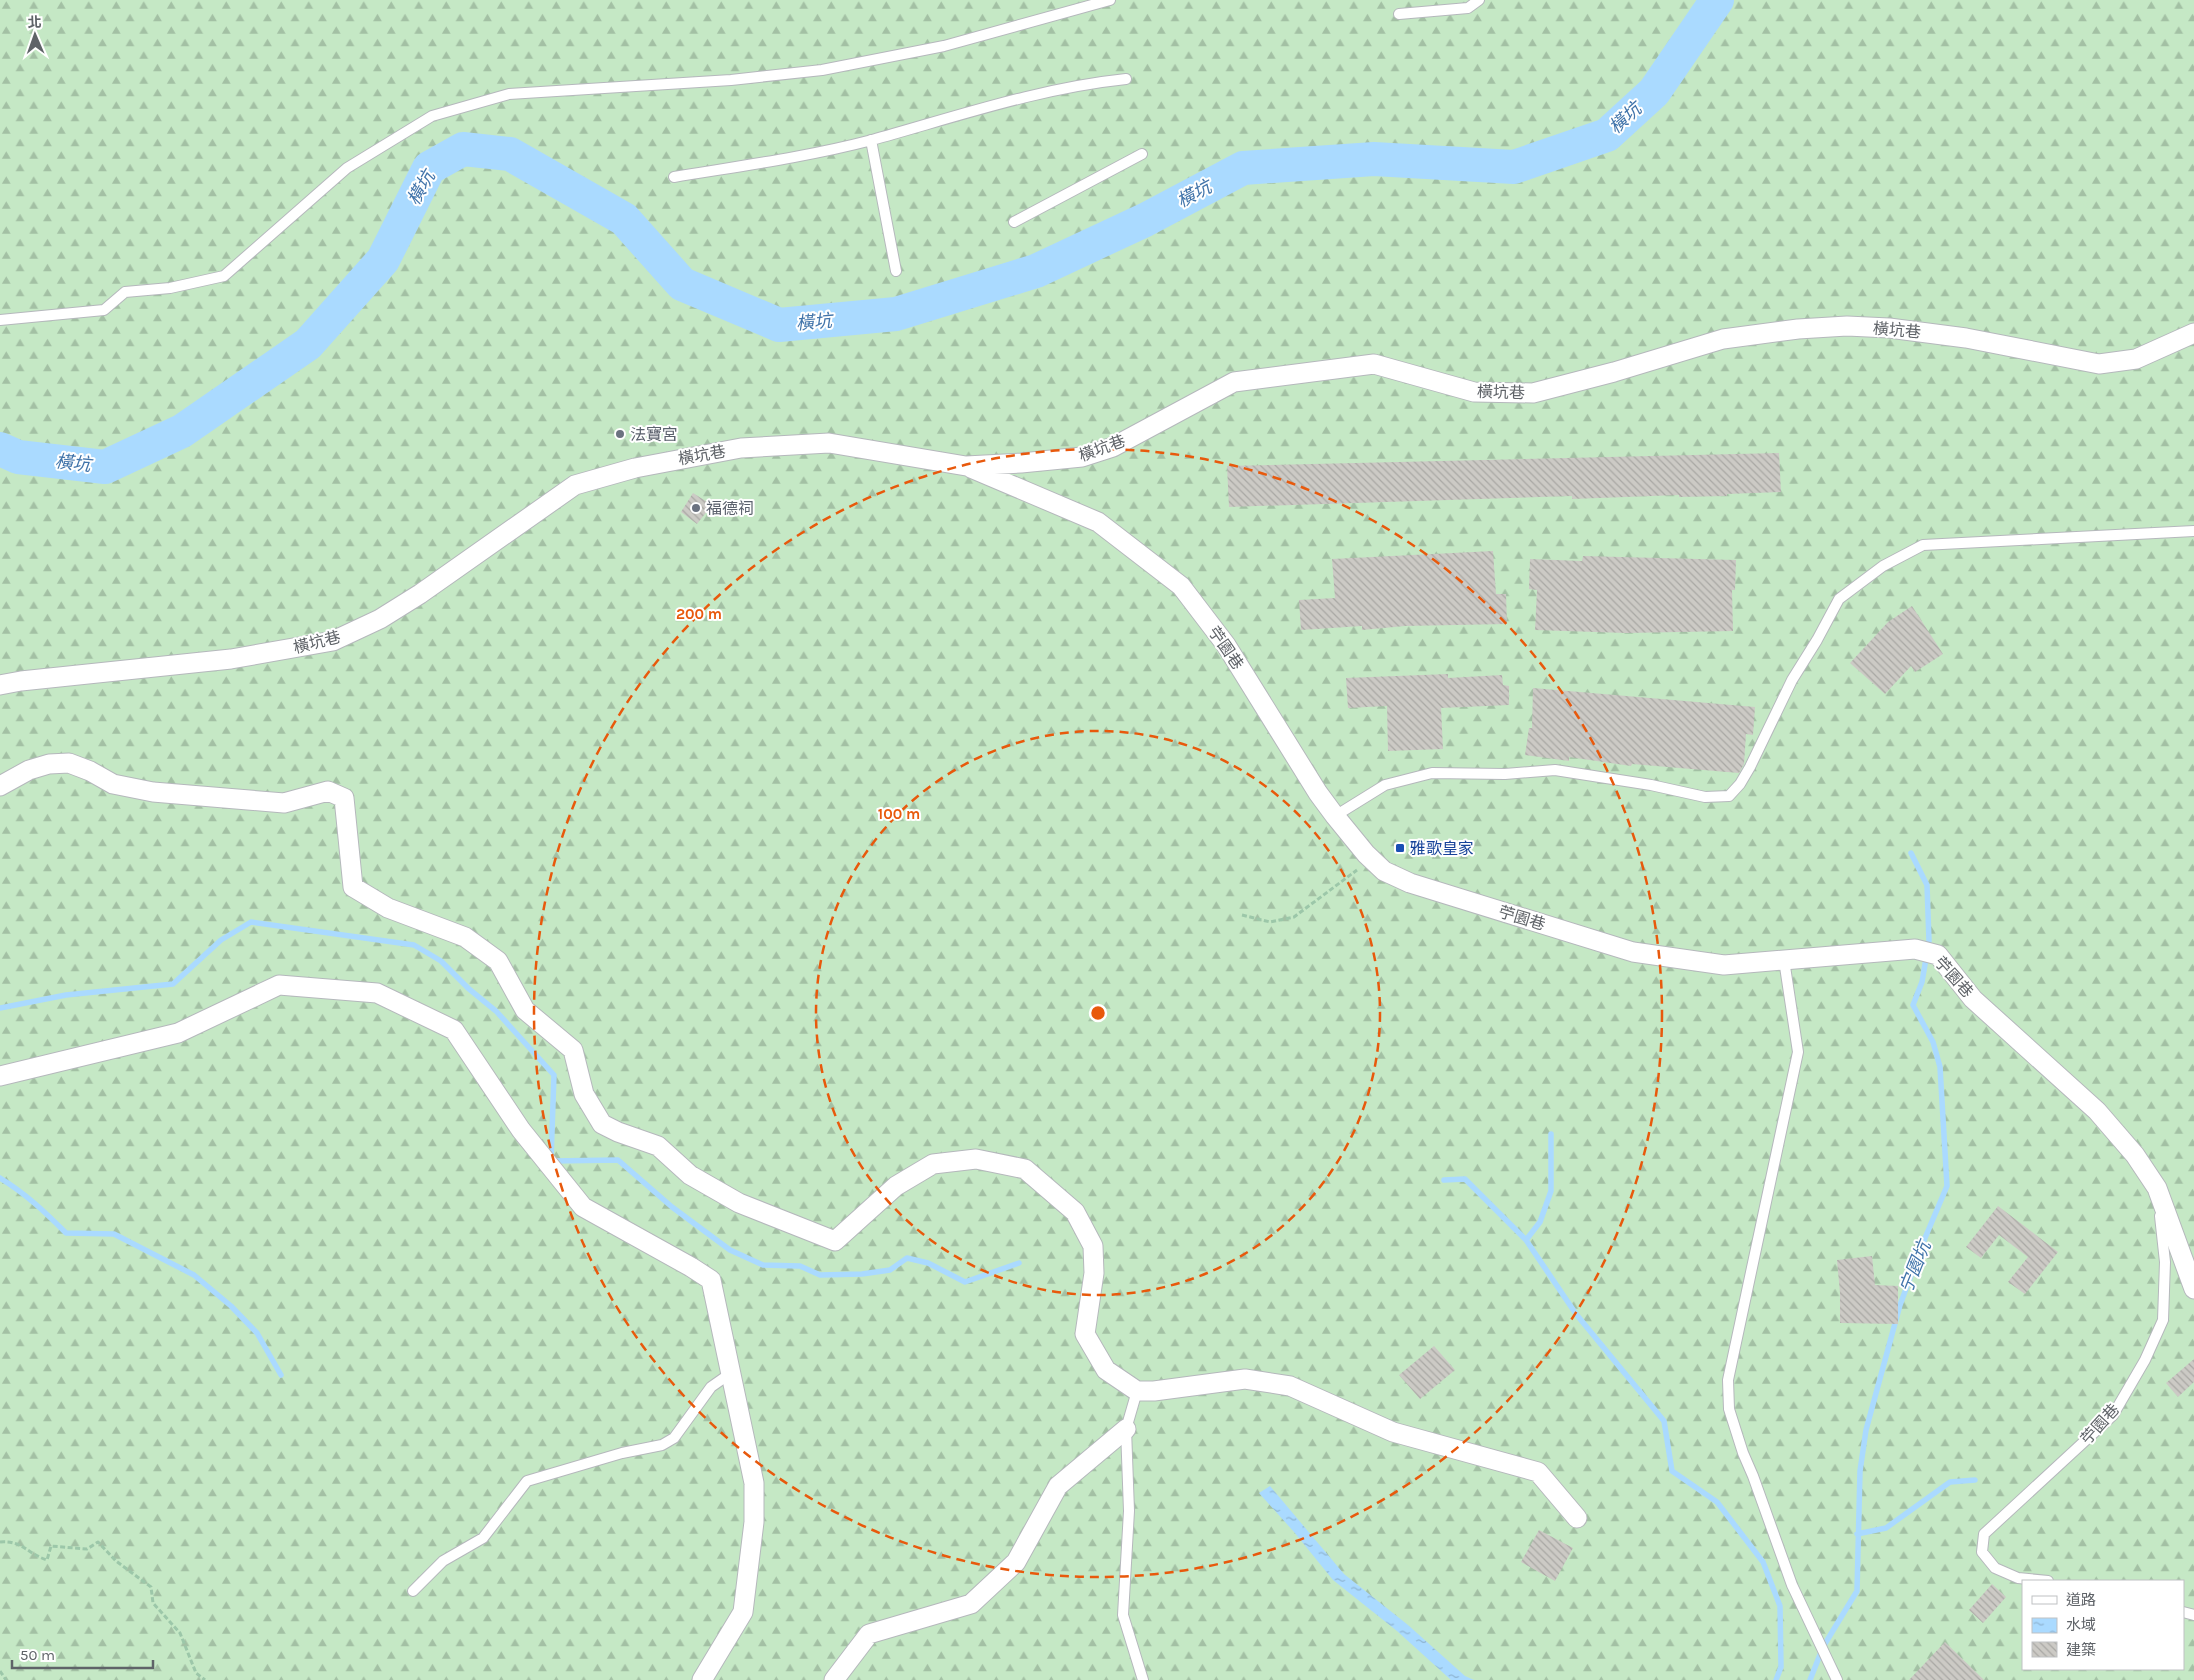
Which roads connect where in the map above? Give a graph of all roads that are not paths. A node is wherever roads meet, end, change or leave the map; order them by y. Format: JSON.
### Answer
{"nodes":[{"id":1,"x":1110,"y":0,"type":"edge"},
{"id":2,"x":1479,"y":0,"type":"edge"},
{"id":3,"x":1399,"y":14,"type":"dead end"},
{"id":4,"x":1126,"y":79,"type":"dead end"},
{"id":5,"x":871,"y":140,"type":"junction"},
{"id":6,"x":1142,"y":154,"type":"dead end"},
{"id":7,"x":674,"y":177,"type":"dead end"},
{"id":8,"x":1014,"y":222,"type":"dead end"},
{"id":9,"x":896,"y":271,"type":"dead end"},
{"id":10,"x":0,"y":320,"type":"edge"},
{"id":11,"x":2194,"y":333,"type":"edge"},
{"id":12,"x":966,"y":466,"type":"junction"},
{"id":13,"x":2194,"y":531,"type":"edge"},
{"id":14,"x":0,"y":685,"type":"edge"},
{"id":15,"x":0,"y":786,"type":"edge"},
{"id":16,"x":1335,"y":816,"type":"junction"},
{"id":17,"x":1784,"y":960,"type":"junction"},
{"id":18,"x":0,"y":1076,"type":"edge"},
{"id":19,"x":2157,"y":1188,"type":"junction"},
{"id":20,"x":2194,"y":1289,"type":"edge"},
{"id":21,"x":731,"y":1373,"type":"junction"},
{"id":22,"x":1137,"y":1391,"type":"junction"},
{"id":23,"x":1126,"y":1429,"type":"junction"},
{"id":24,"x":1577,"y":1518,"type":"dead end"},
{"id":25,"x":2038,"y":1580,"type":"edge"},
{"id":26,"x":413,"y":1590,"type":"dead end"},
{"id":27,"x":702,"y":1680,"type":"edge"},
{"id":28,"x":834,"y":1680,"type":"edge"},
{"id":29,"x":1143,"y":1680,"type":"edge"},
{"id":30,"x":1837,"y":1680,"type":"edge"}],
"edges":[{"from":1,"to":10,"type":"lane"},
{"from":2,"to":3,"type":"lane"},
{"from":4,"to":5,"type":"lane"},
{"from":5,"to":7,"type":"lane"},
{"from":5,"to":9,"type":"lane"},
{"from":6,"to":8,"type":"lane"},
{"from":11,"to":12,"type":"street","name":"橫坑巷"},
{"from":12,"to":14,"type":"street","name":"橫坑巷"},
{"from":12,"to":16,"type":"street","name":"苧園巷"},
{"from":13,"to":16,"type":"lane"},
{"from":15,"to":22,"type":"street"},
{"from":16,"to":17,"type":"street","name":"苧園巷"},
{"from":17,"to":19,"type":"street","name":"苧園巷"},
{"from":17,"to":30,"type":"lane"},
{"from":18,"to":21,"type":"street"},
{"from":19,"to":20,"type":"street","name":"苧園巷"},
{"from":19,"to":25,"type":"lane","name":"苧園巷"},
{"from":21,"to":26,"type":"lane"},
{"from":21,"to":27,"type":"street"},
{"from":22,"to":23,"type":"lane"},
{"from":22,"to":24,"type":"street"},
{"from":23,"to":28,"type":"street"},
{"from":23,"to":29,"type":"lane"}]}
